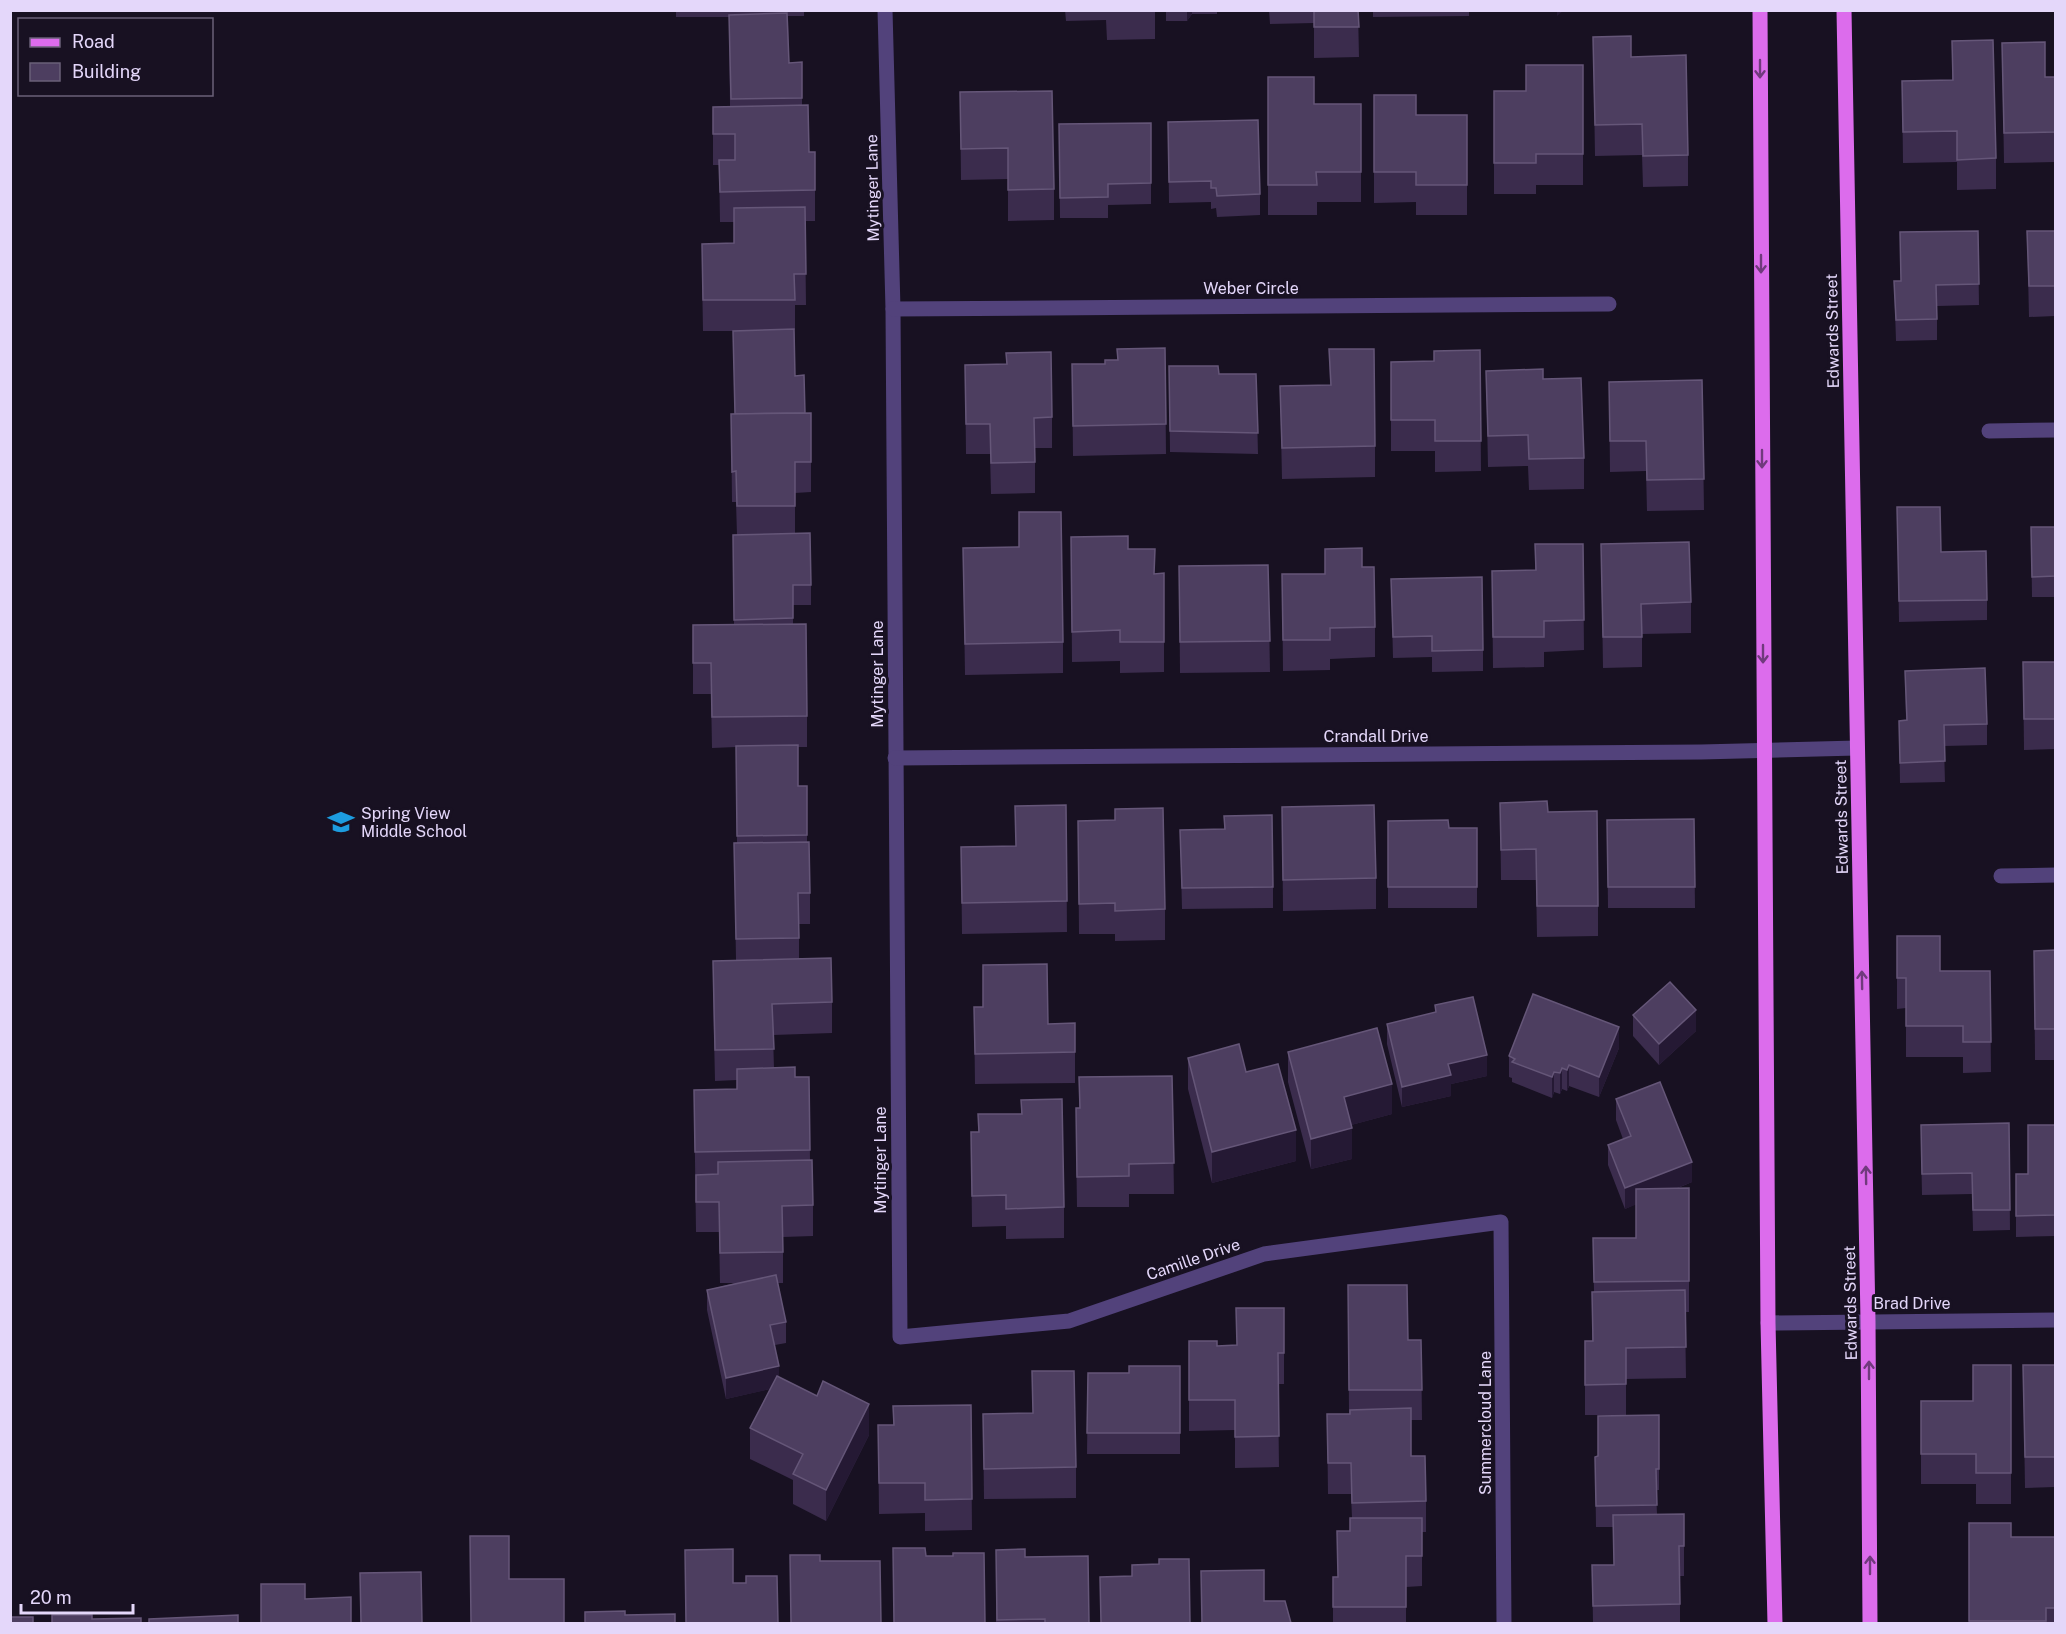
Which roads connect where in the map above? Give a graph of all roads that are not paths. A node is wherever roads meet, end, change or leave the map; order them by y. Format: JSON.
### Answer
{"nodes":[{"id":1,"x":885,"y":10,"type":"edge"},
{"id":2,"x":1760,"y":10,"type":"edge"},
{"id":3,"x":1844,"y":10,"type":"edge"},
{"id":4,"x":1609,"y":304,"type":"dead end"},
{"id":5,"x":893,"y":309,"type":"junction"},
{"id":6,"x":2055,"y":430,"type":"edge"},
{"id":7,"x":1989,"y":431,"type":"dead end"},
{"id":8,"x":1857,"y":748,"type":"junction"},
{"id":9,"x":1764,"y":750,"type":"junction"},
{"id":10,"x":895,"y":758,"type":"junction"},
{"id":11,"x":2055,"y":875,"type":"edge"},
{"id":12,"x":2001,"y":876,"type":"dead end"},
{"id":13,"x":1501,"y":1222,"type":"joint"},
{"id":14,"x":2055,"y":1320,"type":"edge"},
{"id":15,"x":1868,"y":1321,"type":"junction"},
{"id":16,"x":1768,"y":1323,"type":"junction"},
{"id":17,"x":900,"y":1337,"type":"joint"},
{"id":18,"x":1504,"y":1623,"type":"edge"},
{"id":19,"x":1775,"y":1623,"type":"edge"},
{"id":20,"x":1870,"y":1623,"type":"edge"}],
"edges":[{"from":1,"to":5,"type":"street","name":"Mytinger Lane"},
{"from":2,"to":9,"type":"main road","one_way":true},
{"from":3,"to":8,"type":"main road","name":"Edwards Street"},
{"from":4,"to":5,"type":"street","name":"Weber Circle"},
{"from":5,"to":10,"type":"street","name":"Mytinger Lane"},
{"from":6,"to":7,"type":"street"},
{"from":8,"to":9,"type":"street","name":"Crandall Drive"},
{"from":15,"to":8,"type":"main road","name":"Edwards Street","one_way":true},
{"from":9,"to":10,"type":"street","name":"Crandall Drive"},
{"from":9,"to":16,"type":"main road"},
{"from":10,"to":17,"type":"street","name":"Mytinger Lane"},
{"from":11,"to":12,"type":"street"},
{"from":13,"to":17,"type":"street","name":"Camille Drive"},
{"from":13,"to":18,"type":"street","name":"Summercloud Lane"},
{"from":14,"to":15,"type":"street","name":"Brad Drive"},
{"from":15,"to":16,"type":"street","name":"Brad Drive"},
{"from":20,"to":15,"type":"main road","name":"Edwards Street","one_way":true},
{"from":16,"to":19,"type":"main road"}]}
